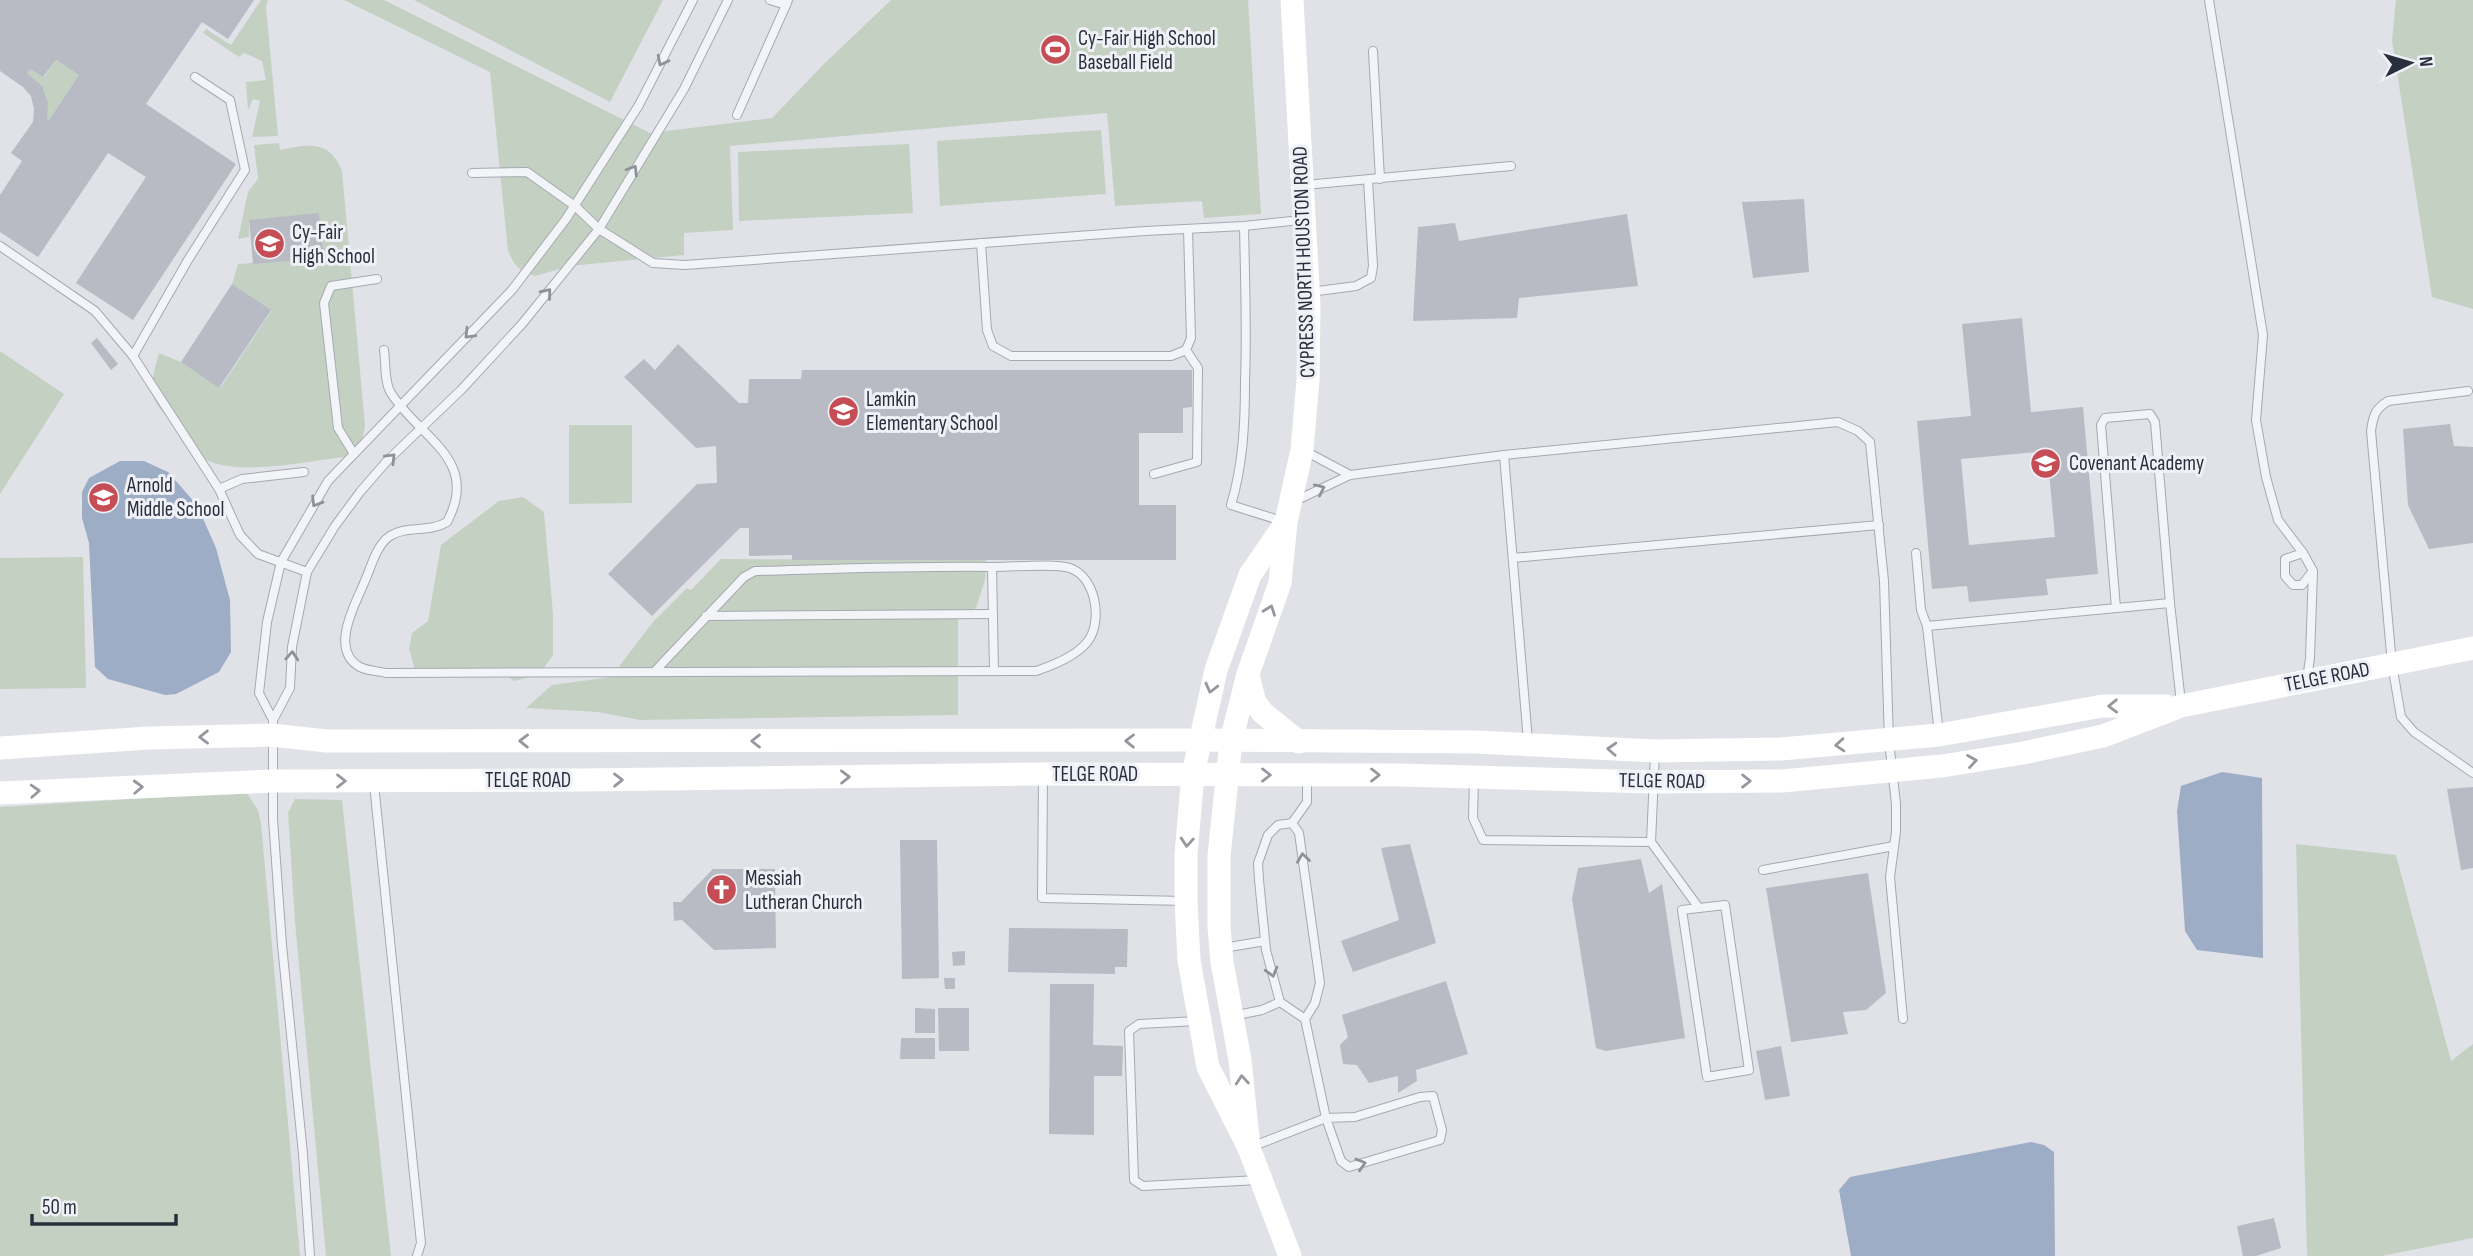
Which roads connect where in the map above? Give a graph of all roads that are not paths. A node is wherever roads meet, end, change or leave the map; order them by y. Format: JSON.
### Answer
{"nodes":[{"id":1,"x":693,"y":0,"type":"edge"},
{"id":2,"x":728,"y":0,"type":"edge"},
{"id":3,"x":770,"y":0,"type":"edge"},
{"id":4,"x":1292,"y":0,"type":"edge"},
{"id":5,"x":2209,"y":0,"type":"edge"},
{"id":6,"x":787,"y":3,"type":"edge"},
{"id":7,"x":1373,"y":51,"type":"dead end"},
{"id":8,"x":195,"y":77,"type":"dead end"},
{"id":9,"x":737,"y":114,"type":"dead end"},
{"id":10,"x":1511,"y":166,"type":"dead end"},
{"id":11,"x":472,"y":173,"type":"dead end"},
{"id":12,"x":1380,"y":179,"type":"junction"},
{"id":13,"x":1368,"y":180,"type":"junction"},
{"id":14,"x":1302,"y":186,"type":"junction"},
{"id":15,"x":575,"y":206,"type":"junction"},
{"id":16,"x":1304,"y":220,"type":"junction"},
{"id":17,"x":1244,"y":226,"type":"junction"},
{"id":18,"x":599,"y":229,"type":"junction"},
{"id":19,"x":1188,"y":229,"type":"junction"},
{"id":20,"x":981,"y":243,"type":"junction"},
{"id":21,"x":0,"y":246,"type":"edge"},
{"id":22,"x":377,"y":279,"type":"dead end"},
{"id":23,"x":1308,"y":292,"type":"junction"},
{"id":24,"x":384,"y":350,"type":"dead end"},
{"id":25,"x":1186,"y":350,"type":"junction"},
{"id":26,"x":133,"y":356,"type":"junction"},
{"id":27,"x":2468,"y":391,"type":"dead end"},
{"id":28,"x":400,"y":405,"type":"junction"},
{"id":29,"x":421,"y":429,"type":"junction"},
{"id":30,"x":1302,"y":450,"type":"junction"},
{"id":31,"x":354,"y":454,"type":"junction"},
{"id":32,"x":1504,"y":455,"type":"junction"},
{"id":33,"x":304,"y":472,"type":"dead end"},
{"id":34,"x":1154,"y":474,"type":"dead end"},
{"id":35,"x":1350,"y":475,"type":"junction"},
{"id":36,"x":219,"y":489,"type":"junction"},
{"id":37,"x":1288,"y":512,"type":"junction"},
{"id":38,"x":1879,"y":525,"type":"junction"},
{"id":39,"x":1916,"y":553,"type":"dead end"},
{"id":40,"x":2303,"y":553,"type":"junction"},
{"id":41,"x":1513,"y":558,"type":"junction"},
{"id":42,"x":281,"y":562,"type":"junction"},
{"id":43,"x":992,"y":566,"type":"junction"},
{"id":44,"x":2313,"y":571,"type":"junction"},
{"id":45,"x":307,"y":572,"type":"junction"},
{"id":46,"x":2170,"y":603,"type":"junction"},
{"id":47,"x":2116,"y":608,"type":"junction"},
{"id":48,"x":993,"y":614,"type":"junction"},
{"id":49,"x":706,"y":616,"type":"junction"},
{"id":50,"x":1927,"y":626,"type":"junction"},
{"id":51,"x":2473,"y":648,"type":"edge"},
{"id":52,"x":2392,"y":664,"type":"junction"},
{"id":53,"x":655,"y":671,"type":"junction"},
{"id":54,"x":994,"y":671,"type":"junction"},
{"id":55,"x":1248,"y":674,"type":"junction"},
{"id":56,"x":2306,"y":681,"type":"junction"},
{"id":57,"x":2181,"y":706,"type":"junction"},
{"id":58,"x":272,"y":728,"type":"junction"},
{"id":59,"x":1939,"y":735,"type":"junction"},
{"id":60,"x":1199,"y":740,"type":"junction"},
{"id":61,"x":583,"y":741,"type":"junction"},
{"id":62,"x":1231,"y":741,"type":"junction"},
{"id":63,"x":1889,"y":741,"type":"junction"},
{"id":64,"x":1299,"y":742,"type":"junction"},
{"id":65,"x":1528,"y":745,"type":"junction"},
{"id":66,"x":0,"y":748,"type":"edge"},
{"id":67,"x":1655,"y":751,"type":"junction"},
{"id":68,"x":1893,"y":772,"type":"junction"},
{"id":69,"x":2473,"y":773,"type":"edge"},
{"id":70,"x":1043,"y":774,"type":"junction"},
{"id":71,"x":1193,"y":775,"type":"junction"},
{"id":72,"x":1226,"y":775,"type":"junction"},
{"id":73,"x":1307,"y":775,"type":"junction"},
{"id":74,"x":1474,"y":776,"type":"junction"},
{"id":75,"x":582,"y":780,"type":"junction"},
{"id":76,"x":273,"y":781,"type":"junction"},
{"id":77,"x":373,"y":781,"type":"junction"},
{"id":78,"x":1653,"y":782,"type":"junction"},
{"id":79,"x":0,"y":793,"type":"edge"},
{"id":80,"x":1292,"y":823,"type":"junction"},
{"id":81,"x":1651,"y":842,"type":"junction"},
{"id":82,"x":1894,"y":846,"type":"junction"},
{"id":83,"x":1763,"y":870,"type":"dead end"},
{"id":84,"x":1186,"y":901,"type":"junction"},
{"id":85,"x":1699,"y":908,"type":"junction"},
{"id":86,"x":1265,"y":941,"type":"junction"},
{"id":87,"x":1222,"y":948,"type":"junction"},
{"id":88,"x":1280,"y":1002,"type":"junction"},
{"id":89,"x":1231,"y":1016,"type":"junction"},
{"id":90,"x":1305,"y":1019,"type":"junction"},
{"id":91,"x":1903,"y":1019,"type":"dead end"},
{"id":92,"x":1198,"y":1021,"type":"junction"},
{"id":93,"x":1326,"y":1118,"type":"junction"},
{"id":94,"x":1249,"y":1148,"type":"junction"},
{"id":95,"x":1261,"y":1180,"type":"junction"},
{"id":96,"x":310,"y":1256,"type":"edge"},
{"id":97,"x":417,"y":1256,"type":"edge"},
{"id":98,"x":1290,"y":1256,"type":"edge"}],
"edges":[{"from":1,"to":15,"type":"lane","one_way":true},
{"from":18,"to":2,"type":"lane","one_way":true},
{"from":3,"to":6,"type":"lane"},
{"from":4,"to":14,"type":"main road","name":"CYPRESS NORTH HOUSTON ROAD"},
{"from":5,"to":40,"type":"lane"},
{"from":6,"to":9,"type":"lane"},
{"from":7,"to":12,"type":"lane"},
{"from":8,"to":26,"type":"lane"},
{"from":10,"to":12,"type":"lane"},
{"from":11,"to":15,"type":"lane"},
{"from":12,"to":13,"type":"lane"},
{"from":13,"to":14,"type":"lane"},
{"from":13,"to":23,"type":"lane"},
{"from":14,"to":16,"type":"main road","name":"CYPRESS NORTH HOUSTON ROAD"},
{"from":15,"to":18,"type":"lane"},
{"from":15,"to":28,"type":"lane","one_way":true},
{"from":16,"to":17,"type":"lane"},
{"from":16,"to":23,"type":"main road","name":"CYPRESS NORTH HOUSTON ROAD"},
{"from":17,"to":19,"type":"lane"},
{"from":17,"to":37,"type":"lane"},
{"from":18,"to":20,"type":"lane"},
{"from":29,"to":18,"type":"lane","one_way":true},
{"from":19,"to":20,"type":"lane"},
{"from":19,"to":25,"type":"lane"},
{"from":20,"to":25,"type":"lane"},
{"from":21,"to":26,"type":"lane"},
{"from":22,"to":31,"type":"lane"},
{"from":23,"to":30,"type":"main road","name":"CYPRESS NORTH HOUSTON ROAD"},
{"from":24,"to":28,"type":"lane"},
{"from":25,"to":34,"type":"lane"},
{"from":26,"to":36,"type":"lane"},
{"from":27,"to":52,"type":"lane"},
{"from":28,"to":29,"type":"lane"},
{"from":28,"to":31,"type":"lane"},
{"from":45,"to":29,"type":"lane","one_way":true},
{"from":29,"to":53,"type":"lane"},
{"from":30,"to":35,"type":"lane"},
{"from":30,"to":37,"type":"main road","name":"CYPRESS NORTH HOUSTON ROAD"},
{"from":31,"to":42,"type":"lane","one_way":true},
{"from":32,"to":35,"type":"lane"},
{"from":32,"to":38,"type":"lane"},
{"from":32,"to":41,"type":"lane"},
{"from":33,"to":36,"type":"lane"},
{"from":37,"to":35,"type":"lane","one_way":true},
{"from":36,"to":42,"type":"lane"},
{"from":55,"to":37,"type":"main road","name":"CYPRESS NORTH HOUSTON ROAD","one_way":true},
{"from":37,"to":60,"type":"main road","name":"CYPRESS NORTH HOUSTON ROAD","one_way":true},
{"from":38,"to":41,"type":"lane"},
{"from":38,"to":63,"type":"lane"},
{"from":39,"to":50,"type":"lane"},
{"from":40,"to":44,"type":"lane"},
{"from":40,"to":44,"type":"lane"},
{"from":41,"to":65,"type":"lane"},
{"from":42,"to":45,"type":"lane"},
{"from":42,"to":58,"type":"lane"},
{"from":43,"to":48,"type":"lane"},
{"from":43,"to":49,"type":"lane"},
{"from":43,"to":54,"type":"lane"},
{"from":44,"to":56,"type":"lane"},
{"from":58,"to":45,"type":"lane","one_way":true},
{"from":46,"to":47,"type":"lane"},
{"from":46,"to":47,"type":"lane"},
{"from":46,"to":57,"type":"lane"},
{"from":47,"to":50,"type":"lane"},
{"from":48,"to":49,"type":"lane"},
{"from":48,"to":54,"type":"lane"},
{"from":49,"to":53,"type":"lane"},
{"from":50,"to":59,"type":"lane"},
{"from":51,"to":52,"type":"main road","name":"TELGE ROAD"},
{"from":52,"to":56,"type":"main road","name":"TELGE ROAD"},
{"from":52,"to":69,"type":"lane"},
{"from":53,"to":54,"type":"lane"},
{"from":55,"to":62,"type":"main road","name":"CYPRESS NORTH HOUSTON ROAD"},
{"from":55,"to":64,"type":"main road"},
{"from":56,"to":57,"type":"main road","name":"TELGE ROAD"},
{"from":57,"to":59,"type":"main road","name":"TELGE ROAD","one_way":true},
{"from":68,"to":57,"type":"main road","name":"TELGE ROAD","one_way":true},
{"from":61,"to":58,"type":"main road","name":"TELGE ROAD","one_way":true},
{"from":58,"to":66,"type":"main road","name":"TELGE ROAD","one_way":true},
{"from":58,"to":76,"type":"lane"},
{"from":59,"to":63,"type":"main road","name":"TELGE ROAD"},
{"from":60,"to":61,"type":"main road","name":"TELGE ROAD","one_way":true},
{"from":60,"to":62,"type":"main road","name":"TELGE ROAD"},
{"from":60,"to":71,"type":"main road","name":"CYPRESS NORTH HOUSTON ROAD"},
{"from":61,"to":75,"type":"main road"},
{"from":62,"to":64,"type":"main road","name":"TELGE ROAD"},
{"from":62,"to":72,"type":"main road","name":"CYPRESS NORTH HOUSTON ROAD"},
{"from":63,"to":67,"type":"main road","name":"TELGE ROAD","one_way":true},
{"from":63,"to":68,"type":"lane"},
{"from":64,"to":65,"type":"main road","name":"TELGE ROAD"},
{"from":67,"to":65,"type":"main road","name":"TELGE ROAD","one_way":true},
{"from":67,"to":78,"type":"lane"},
{"from":78,"to":68,"type":"main road","name":"TELGE ROAD","one_way":true},
{"from":68,"to":82,"type":"lane"},
{"from":70,"to":71,"type":"main road","name":"TELGE ROAD"},
{"from":75,"to":70,"type":"main road","name":"TELGE ROAD","one_way":true},
{"from":70,"to":84,"type":"lane"},
{"from":71,"to":72,"type":"main road","name":"TELGE ROAD"},
{"from":71,"to":84,"type":"main road","name":"CYPRESS NORTH HOUSTON ROAD","one_way":true},
{"from":72,"to":73,"type":"main road","name":"TELGE ROAD","one_way":true},
{"from":72,"to":87,"type":"main road","name":"CYPRESS NORTH HOUSTON ROAD"},
{"from":73,"to":74,"type":"main road","name":"TELGE ROAD","one_way":true},
{"from":73,"to":80,"type":"lane"},
{"from":74,"to":78,"type":"main road","name":"TELGE ROAD"},
{"from":74,"to":81,"type":"lane"},
{"from":75,"to":77,"type":"main road","name":"TELGE ROAD"},
{"from":76,"to":77,"type":"main road","name":"TELGE ROAD","one_way":true},
{"from":79,"to":76,"type":"main road","name":"TELGE ROAD","one_way":true},
{"from":76,"to":96,"type":"lane"},
{"from":77,"to":97,"type":"lane"},
{"from":78,"to":81,"type":"lane"},
{"from":80,"to":86,"type":"lane"},
{"from":90,"to":80,"type":"lane","one_way":true},
{"from":81,"to":85,"type":"lane"},
{"from":82,"to":83,"type":"lane"},
{"from":82,"to":91,"type":"lane"},
{"from":84,"to":92,"type":"main road","name":"CYPRESS NORTH HOUSTON ROAD"},
{"from":85,"to":85,"type":"lane"},
{"from":86,"to":87,"type":"lane"},
{"from":86,"to":88,"type":"lane","one_way":true},
{"from":87,"to":89,"type":"main road","name":"CYPRESS NORTH HOUSTON ROAD"},
{"from":88,"to":89,"type":"lane"},
{"from":88,"to":90,"type":"lane"},
{"from":94,"to":89,"type":"main road","name":"CYPRESS NORTH HOUSTON ROAD","one_way":true},
{"from":90,"to":93,"type":"lane"},
{"from":92,"to":94,"type":"main road","name":"CYPRESS NORTH HOUSTON ROAD"},
{"from":92,"to":95,"type":"lane"},
{"from":93,"to":93,"type":"lane","one_way":true},
{"from":93,"to":94,"type":"lane"},
{"from":94,"to":95,"type":"main road","name":"CYPRESS NORTH HOUSTON ROAD"},
{"from":95,"to":98,"type":"main road","name":"CYPRESS NORTH HOUSTON ROAD"}]}
